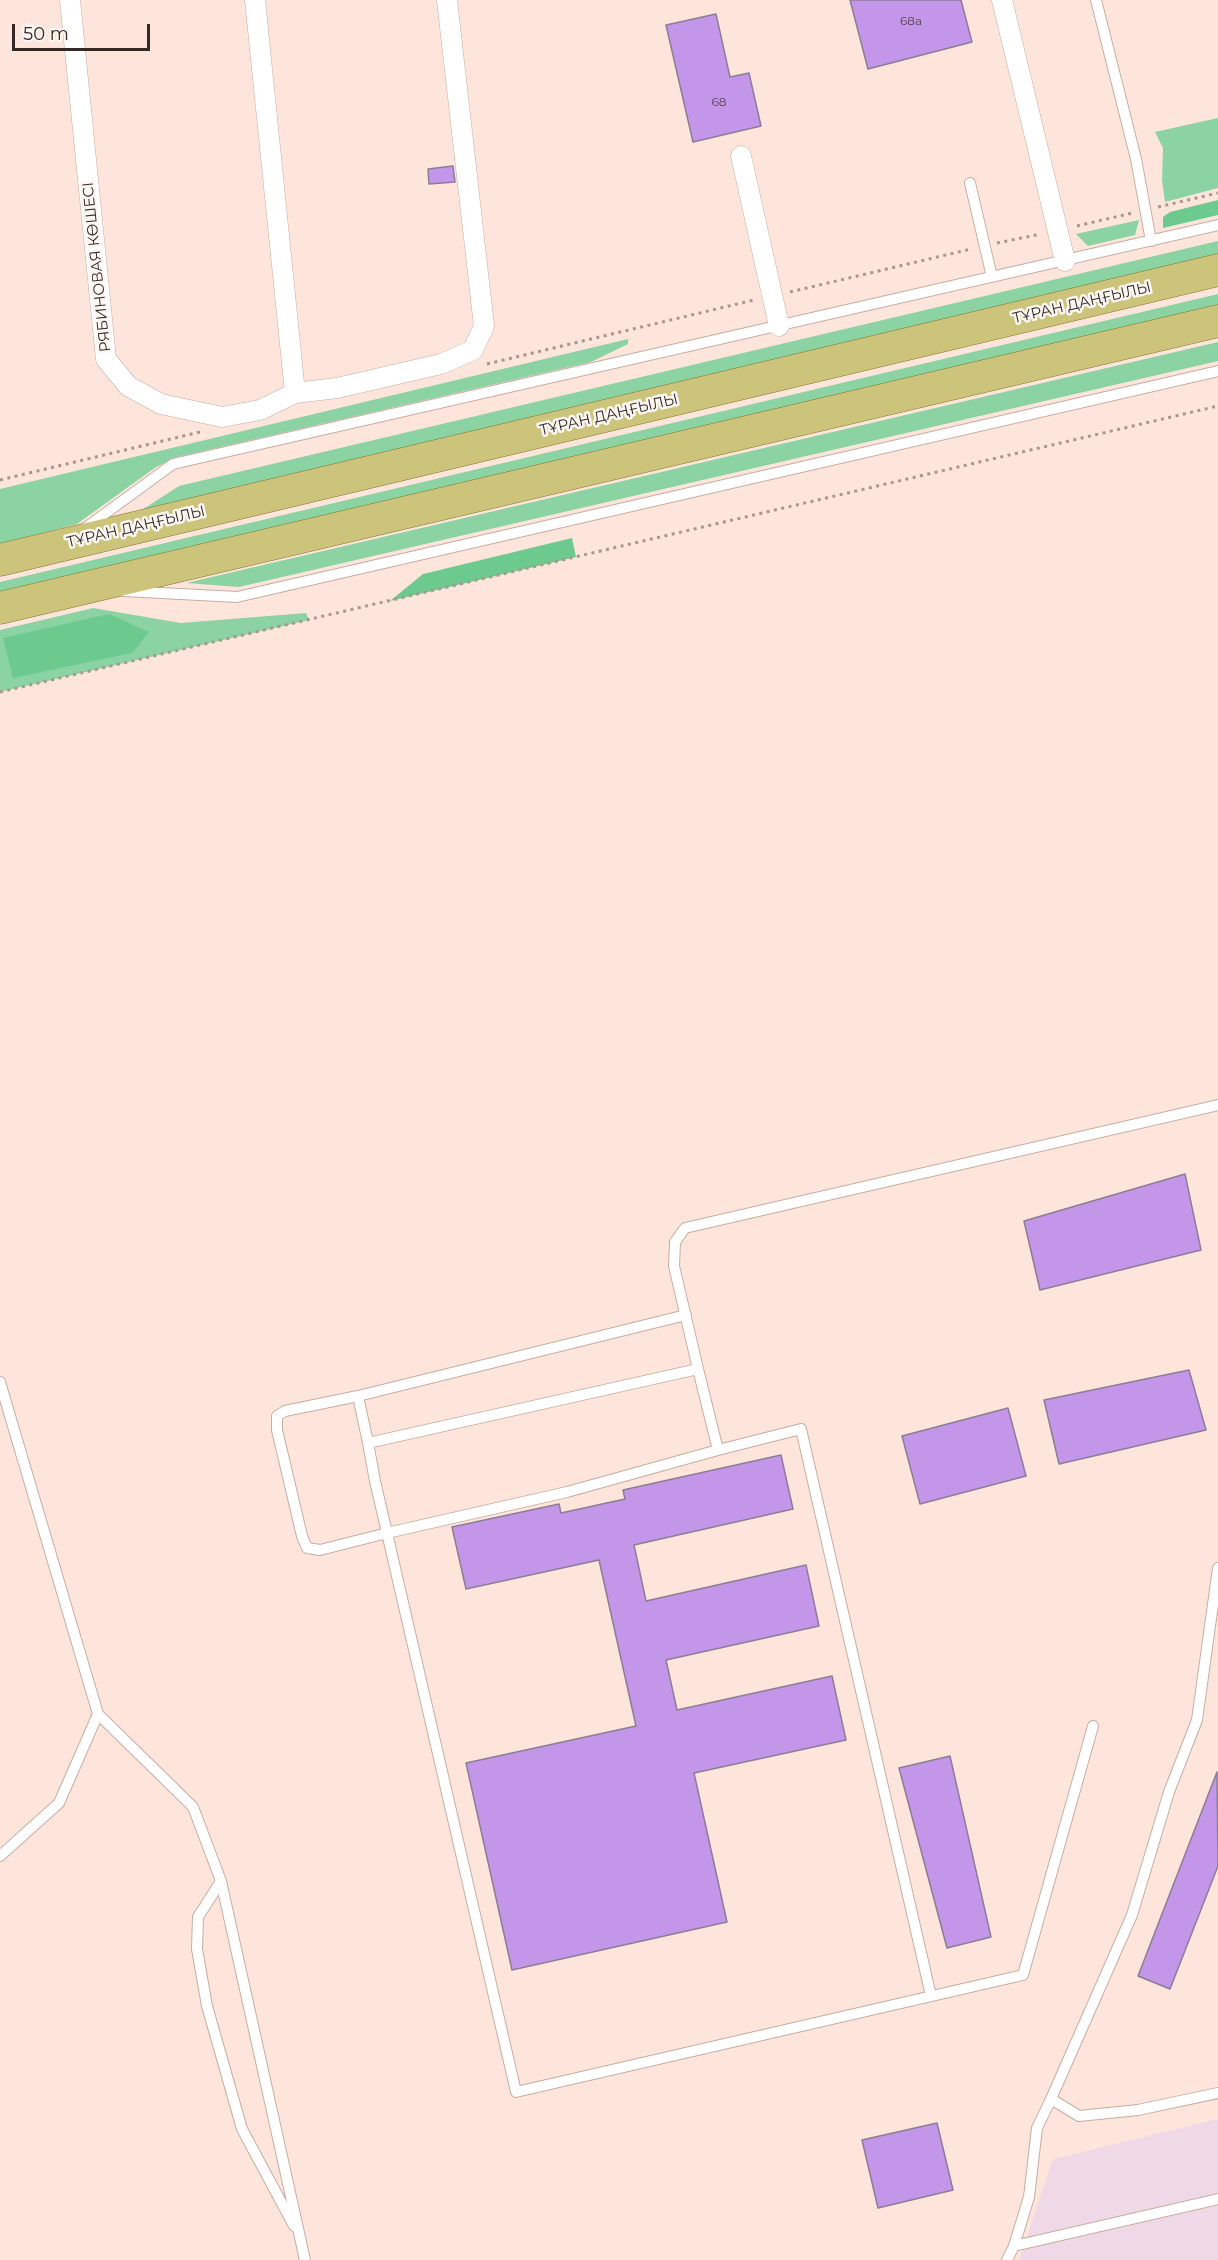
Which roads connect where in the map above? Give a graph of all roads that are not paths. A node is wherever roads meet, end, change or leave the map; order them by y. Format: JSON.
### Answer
{"nodes":[{"id":1,"x":70,"y":0,"type":"edge"},
{"id":2,"x":255,"y":0,"type":"edge"},
{"id":3,"x":447,"y":0,"type":"edge"},
{"id":4,"x":1002,"y":0,"type":"edge"},
{"id":5,"x":1096,"y":0,"type":"edge"},
{"id":6,"x":741,"y":156,"type":"dead end"},
{"id":7,"x":970,"y":183,"type":"dead end"},
{"id":8,"x":1218,"y":225,"type":"edge"},
{"id":9,"x":1151,"y":241,"type":"junction"},
{"id":10,"x":1065,"y":261,"type":"junction"},
{"id":11,"x":1218,"y":270,"type":"edge"},
{"id":12,"x":992,"y":277,"type":"junction"},
{"id":13,"x":1218,"y":321,"type":"edge"},
{"id":14,"x":779,"y":326,"type":"junction"},
{"id":15,"x":1218,"y":371,"type":"edge"},
{"id":16,"x":295,"y":393,"type":"junction"},
{"id":17,"x":63,"y":545,"type":"junction"},
{"id":18,"x":0,"y":560,"type":"edge"},
{"id":19,"x":82,"y":589,"type":"junction"},
{"id":20,"x":0,"y":608,"type":"edge"},
{"id":21,"x":1218,"y":1105,"type":"edge"},
{"id":22,"x":686,"y":1316,"type":"junction"},
{"id":23,"x":698,"y":1369,"type":"junction"},
{"id":24,"x":0,"y":1382,"type":"edge"},
{"id":25,"x":358,"y":1396,"type":"junction"},
{"id":26,"x":368,"y":1443,"type":"junction"},
{"id":27,"x":717,"y":1450,"type":"junction"},
{"id":28,"x":387,"y":1533,"type":"junction"},
{"id":29,"x":1218,"y":1568,"type":"edge"},
{"id":30,"x":1215,"y":1614,"type":"edge"},
{"id":31,"x":98,"y":1714,"type":"junction"},
{"id":32,"x":1093,"y":1726,"type":"dead end"},
{"id":33,"x":0,"y":1856,"type":"edge"},
{"id":34,"x":220,"y":1881,"type":"junction"},
{"id":35,"x":931,"y":1996,"type":"junction"},
{"id":36,"x":1218,"y":2093,"type":"edge"},
{"id":37,"x":1051,"y":2099,"type":"junction"},
{"id":38,"x":1218,"y":2199,"type":"edge"},
{"id":39,"x":301,"y":2240,"type":"junction"},
{"id":40,"x":1014,"y":2246,"type":"junction"},
{"id":41,"x":305,"y":2260,"type":"edge"},
{"id":42,"x":1007,"y":2260,"type":"edge"}],
"edges":[{"from":1,"to":16,"type":"street","name":"РЯБИНОВАЯ КӨШЕСІ"},
{"from":2,"to":16,"type":"street"},
{"from":3,"to":16,"type":"street","name":"РЯБИНОВАЯ КӨШЕСІ"},
{"from":4,"to":10,"type":"street"},
{"from":5,"to":9,"type":"lane"},
{"from":6,"to":14,"type":"street"},
{"from":7,"to":12,"type":"lane"},
{"from":8,"to":9,"type":"lane"},
{"from":9,"to":10,"type":"lane"},
{"from":10,"to":12,"type":"lane"},
{"from":11,"to":17,"type":"main road","name":"ТҰРАН ДАҢҒЫЛЫ"},
{"from":12,"to":14,"type":"lane"},
{"from":13,"to":19,"type":"main road"},
{"from":14,"to":17,"type":"lane"},
{"from":15,"to":19,"type":"lane"},
{"from":17,"to":18,"type":"main road","name":"ТҰРАН ДАҢҒЫЛЫ"},
{"from":19,"to":20,"type":"main road"},
{"from":21,"to":22,"type":"lane"},
{"from":22,"to":23,"type":"lane"},
{"from":22,"to":25,"type":"lane"},
{"from":23,"to":26,"type":"lane"},
{"from":23,"to":27,"type":"lane"},
{"from":24,"to":31,"type":"lane"},
{"from":25,"to":26,"type":"lane"},
{"from":25,"to":28,"type":"lane"},
{"from":26,"to":28,"type":"lane"},
{"from":27,"to":28,"type":"lane"},
{"from":27,"to":35,"type":"lane"},
{"from":28,"to":35,"type":"lane"},
{"from":29,"to":30,"type":"lane"},
{"from":30,"to":37,"type":"lane"},
{"from":31,"to":33,"type":"lane"},
{"from":31,"to":34,"type":"lane"},
{"from":32,"to":35,"type":"lane"},
{"from":34,"to":39,"type":"lane"},
{"from":34,"to":39,"type":"lane"},
{"from":36,"to":37,"type":"lane"},
{"from":37,"to":40,"type":"lane"},
{"from":38,"to":40,"type":"lane"},
{"from":39,"to":41,"type":"lane"},
{"from":40,"to":42,"type":"lane"}]}
